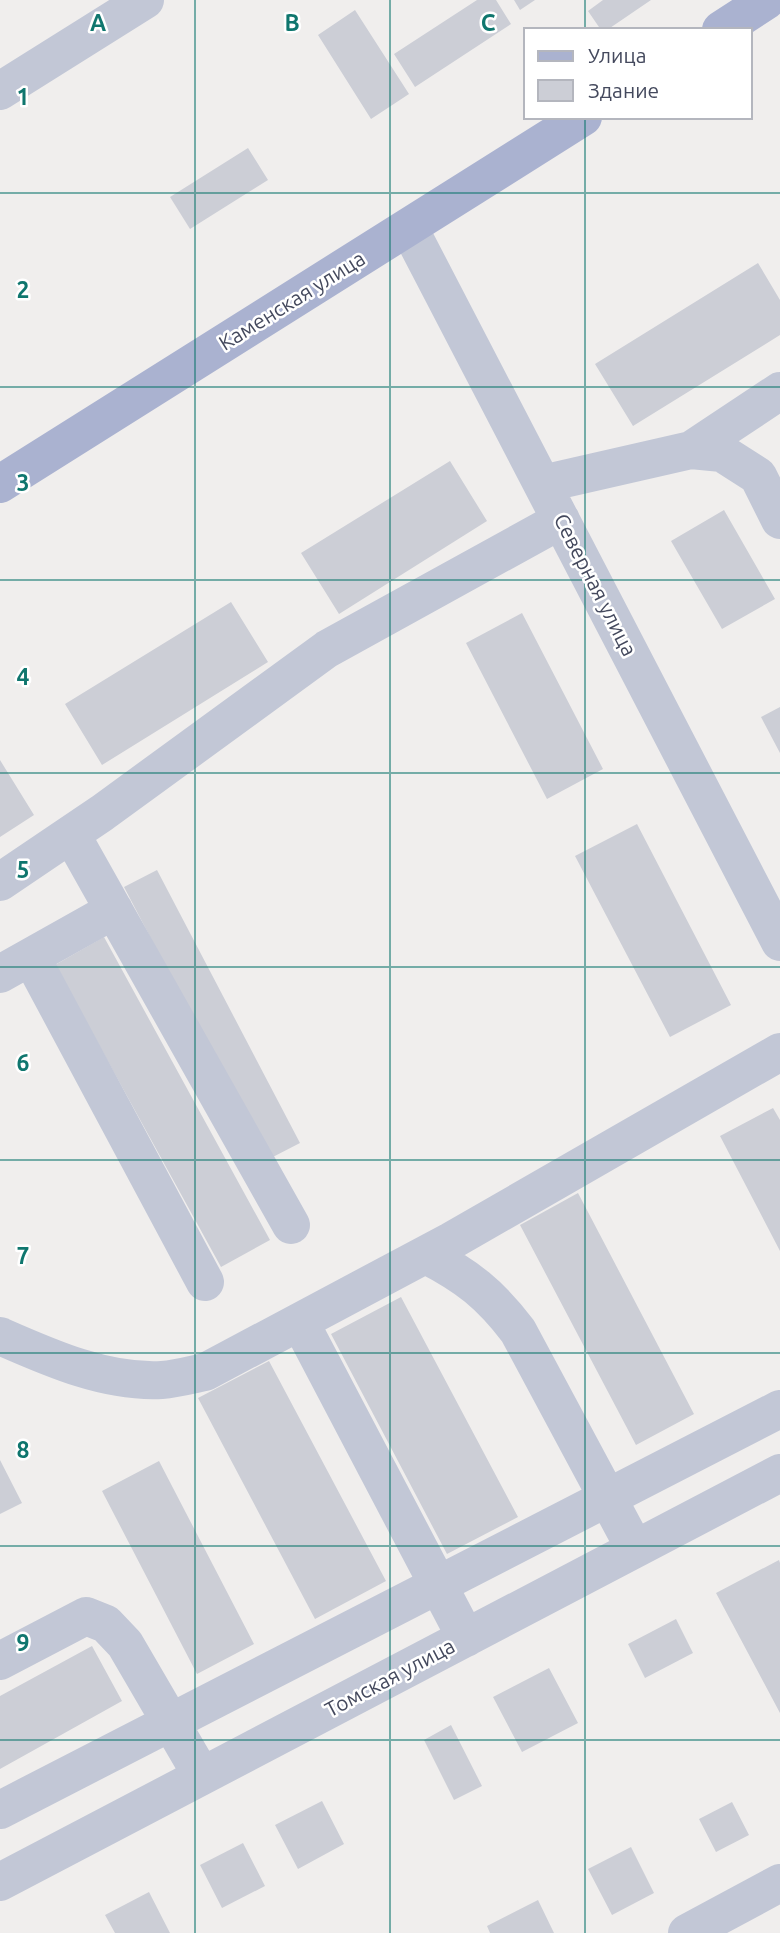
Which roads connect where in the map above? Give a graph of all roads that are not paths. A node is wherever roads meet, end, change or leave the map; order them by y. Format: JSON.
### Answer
{"nodes":[{"id":1,"x":145,"y":0,"type":"edge"},
{"id":2,"x":767,"y":0,"type":"edge"},
{"id":3,"x":724,"y":28,"type":"edge"},
{"id":4,"x":0,"y":91,"type":"edge"},
{"id":5,"x":580,"y":119,"type":"edge"},
{"id":6,"x":409,"y":228,"type":"junction"},
{"id":7,"x":780,"y":391,"type":"edge"},
{"id":8,"x":691,"y":450,"type":"junction"},
{"id":9,"x":0,"y":484,"type":"edge"},
{"id":10,"x":542,"y":484,"type":"junction"},
{"id":11,"x":561,"y":520,"type":"junction"},
{"id":12,"x":780,"y":520,"type":"edge"},
{"id":13,"x":71,"y":834,"type":"junction"},
{"id":14,"x":0,"y":882,"type":"edge"},
{"id":15,"x":114,"y":910,"type":"junction"},
{"id":16,"x":780,"y":942,"type":"edge"},
{"id":17,"x":15,"y":966,"type":"edge"},
{"id":18,"x":780,"y":1052,"type":"edge"},
{"id":19,"x":291,"y":1225,"type":"dead end"},
{"id":20,"x":426,"y":1255,"type":"junction"},
{"id":21,"x":205,"y":1282,"type":"dead end"},
{"id":22,"x":301,"y":1324,"type":"junction"},
{"id":23,"x":0,"y":1336,"type":"edge"},
{"id":24,"x":780,"y":1409,"type":"edge"},
{"id":25,"x":780,"y":1473,"type":"edge"},
{"id":26,"x":608,"y":1498,"type":"junction"},
{"id":27,"x":635,"y":1549,"type":"junction"},
{"id":28,"x":438,"y":1585,"type":"junction"},
{"id":29,"x":466,"y":1638,"type":"junction"},
{"id":30,"x":0,"y":1661,"type":"edge"},
{"id":31,"x":171,"y":1722,"type":"junction"},
{"id":32,"x":202,"y":1776,"type":"junction"},
{"id":33,"x":0,"y":1810,"type":"edge"},
{"id":34,"x":0,"y":1882,"type":"edge"},
{"id":35,"x":780,"y":1884,"type":"edge"},
{"id":36,"x":687,"y":1933,"type":"edge"}],
"edges":[{"from":1,"to":4,"type":"street"},
{"from":2,"to":3,"type":"main road"},
{"from":5,"to":6,"type":"main road","name":"Каменская улица"},
{"from":6,"to":9,"type":"main road","name":"Каменская улица"},
{"from":6,"to":10,"type":"street","name":"Северная улица"},
{"from":7,"to":8,"type":"street"},
{"from":8,"to":10,"type":"street"},
{"from":8,"to":12,"type":"street"},
{"from":10,"to":11,"type":"street","name":"Северная улица"},
{"from":11,"to":13,"type":"street"},
{"from":11,"to":16,"type":"street","name":"Северная улица"},
{"from":13,"to":14,"type":"street"},
{"from":13,"to":15,"type":"street"},
{"from":15,"to":17,"type":"street"},
{"from":15,"to":19,"type":"street"},
{"from":17,"to":21,"type":"street"},
{"from":18,"to":20,"type":"street"},
{"from":20,"to":22,"type":"street"},
{"from":20,"to":26,"type":"street"},
{"from":22,"to":23,"type":"street"},
{"from":22,"to":28,"type":"street"},
{"from":24,"to":26,"type":"street"},
{"from":25,"to":27,"type":"street","name":"Томская улица"},
{"from":26,"to":27,"type":"street"},
{"from":26,"to":28,"type":"street"},
{"from":27,"to":29,"type":"street","name":"Томская улица"},
{"from":28,"to":29,"type":"street"},
{"from":28,"to":31,"type":"street"},
{"from":29,"to":32,"type":"street","name":"Томская улица"},
{"from":30,"to":31,"type":"street"},
{"from":31,"to":32,"type":"street"},
{"from":31,"to":33,"type":"street"},
{"from":32,"to":34,"type":"street","name":"Томская улица"},
{"from":35,"to":36,"type":"street"}]}
